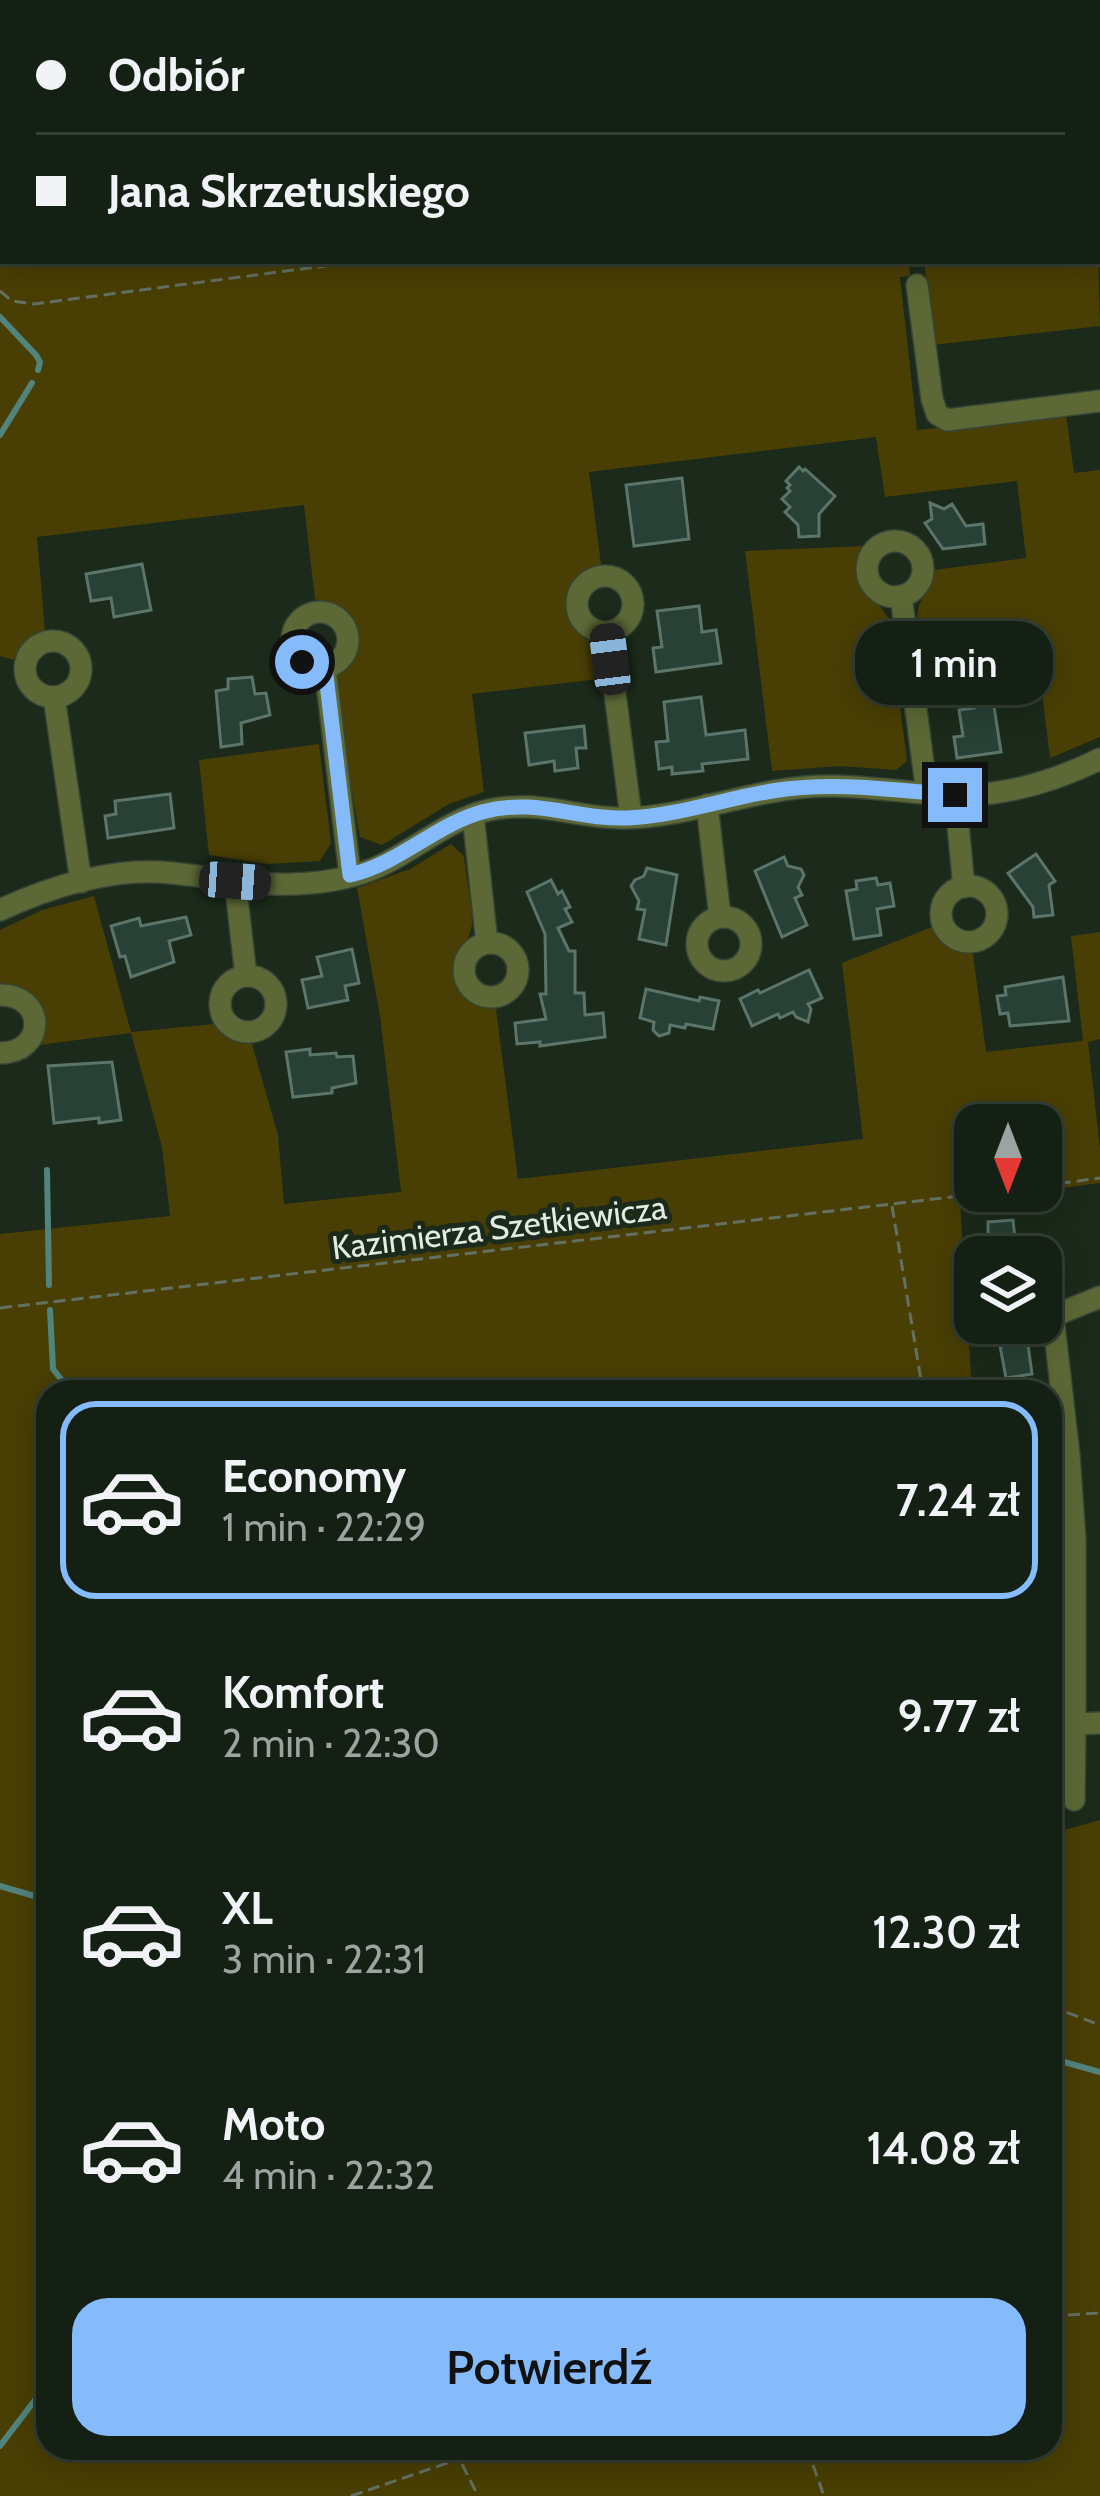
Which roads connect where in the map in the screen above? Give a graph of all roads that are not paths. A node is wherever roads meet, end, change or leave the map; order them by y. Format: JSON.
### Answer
{"nodes":[{"id":1,"x":917,"y":285,"type":"dead end"},
{"id":2,"x":1100,"y":401,"type":"edge"},
{"id":3,"x":901,"y":596,"type":"dead end"},
{"id":4,"x":607,"y":632,"type":"dead end"},
{"id":5,"x":325,"y":667,"type":"dead end"},
{"id":6,"x":54,"y":697,"type":"dead end"},
{"id":7,"x":1100,"y":759,"type":"edge"},
{"id":8,"x":927,"y":793,"type":"junction"},
{"id":9,"x":955,"y":795,"type":"junction"},
{"id":10,"x":706,"y":805,"type":"junction"},
{"id":11,"x":473,"y":815,"type":"junction"},
{"id":12,"x":631,"y":818,"type":"junction"},
{"id":13,"x":350,"y":875,"type":"junction"},
{"id":14,"x":235,"y":881,"type":"junction"},
{"id":15,"x":81,"y":882,"type":"junction"},
{"id":16,"x":964,"y":887,"type":"dead end"},
{"id":17,"x":0,"y":910,"type":"edge"},
{"id":18,"x":720,"y":917,"type":"dead end"},
{"id":19,"x":488,"y":944,"type":"dead end"},
{"id":20,"x":246,"y":976,"type":"dead end"},
{"id":21,"x":0,"y":995,"type":"edge"},
{"id":22,"x":0,"y":1053,"type":"edge"},
{"id":23,"x":1100,"y":1298,"type":"edge"},
{"id":24,"x":1062,"y":1313,"type":"edge"},
{"id":25,"x":1056,"y":1344,"type":"edge"},
{"id":26,"x":1061,"y":1380,"type":"edge"},
{"id":27,"x":1062,"y":1390,"type":"edge"},
{"id":28,"x":1100,"y":1723,"type":"edge"},
{"id":29,"x":1076,"y":1724,"type":"junction"},
{"id":30,"x":1074,"y":1800,"type":"dead end"}],
"edges":[{"from":1,"to":2,"type":"street"},
{"from":3,"to":8,"type":"street"},
{"from":4,"to":12,"type":"street"},
{"from":5,"to":13,"type":"street"},
{"from":6,"to":15,"type":"street"},
{"from":7,"to":9,"type":"street"},
{"from":8,"to":9,"type":"street"},
{"from":8,"to":10,"type":"street"},
{"from":9,"to":16,"type":"street"},
{"from":10,"to":12,"type":"street"},
{"from":10,"to":18,"type":"street"},
{"from":11,"to":12,"type":"street"},
{"from":11,"to":13,"type":"street"},
{"from":11,"to":19,"type":"street"},
{"from":13,"to":14,"type":"street"},
{"from":14,"to":15,"type":"street"},
{"from":14,"to":20,"type":"street"},
{"from":15,"to":17,"type":"street"},
{"from":21,"to":22,"type":"street"},
{"from":23,"to":24,"type":"street"},
{"from":25,"to":26,"type":"street"},
{"from":27,"to":29,"type":"street"},
{"from":28,"to":29,"type":"street"},
{"from":29,"to":30,"type":"street"}]}
